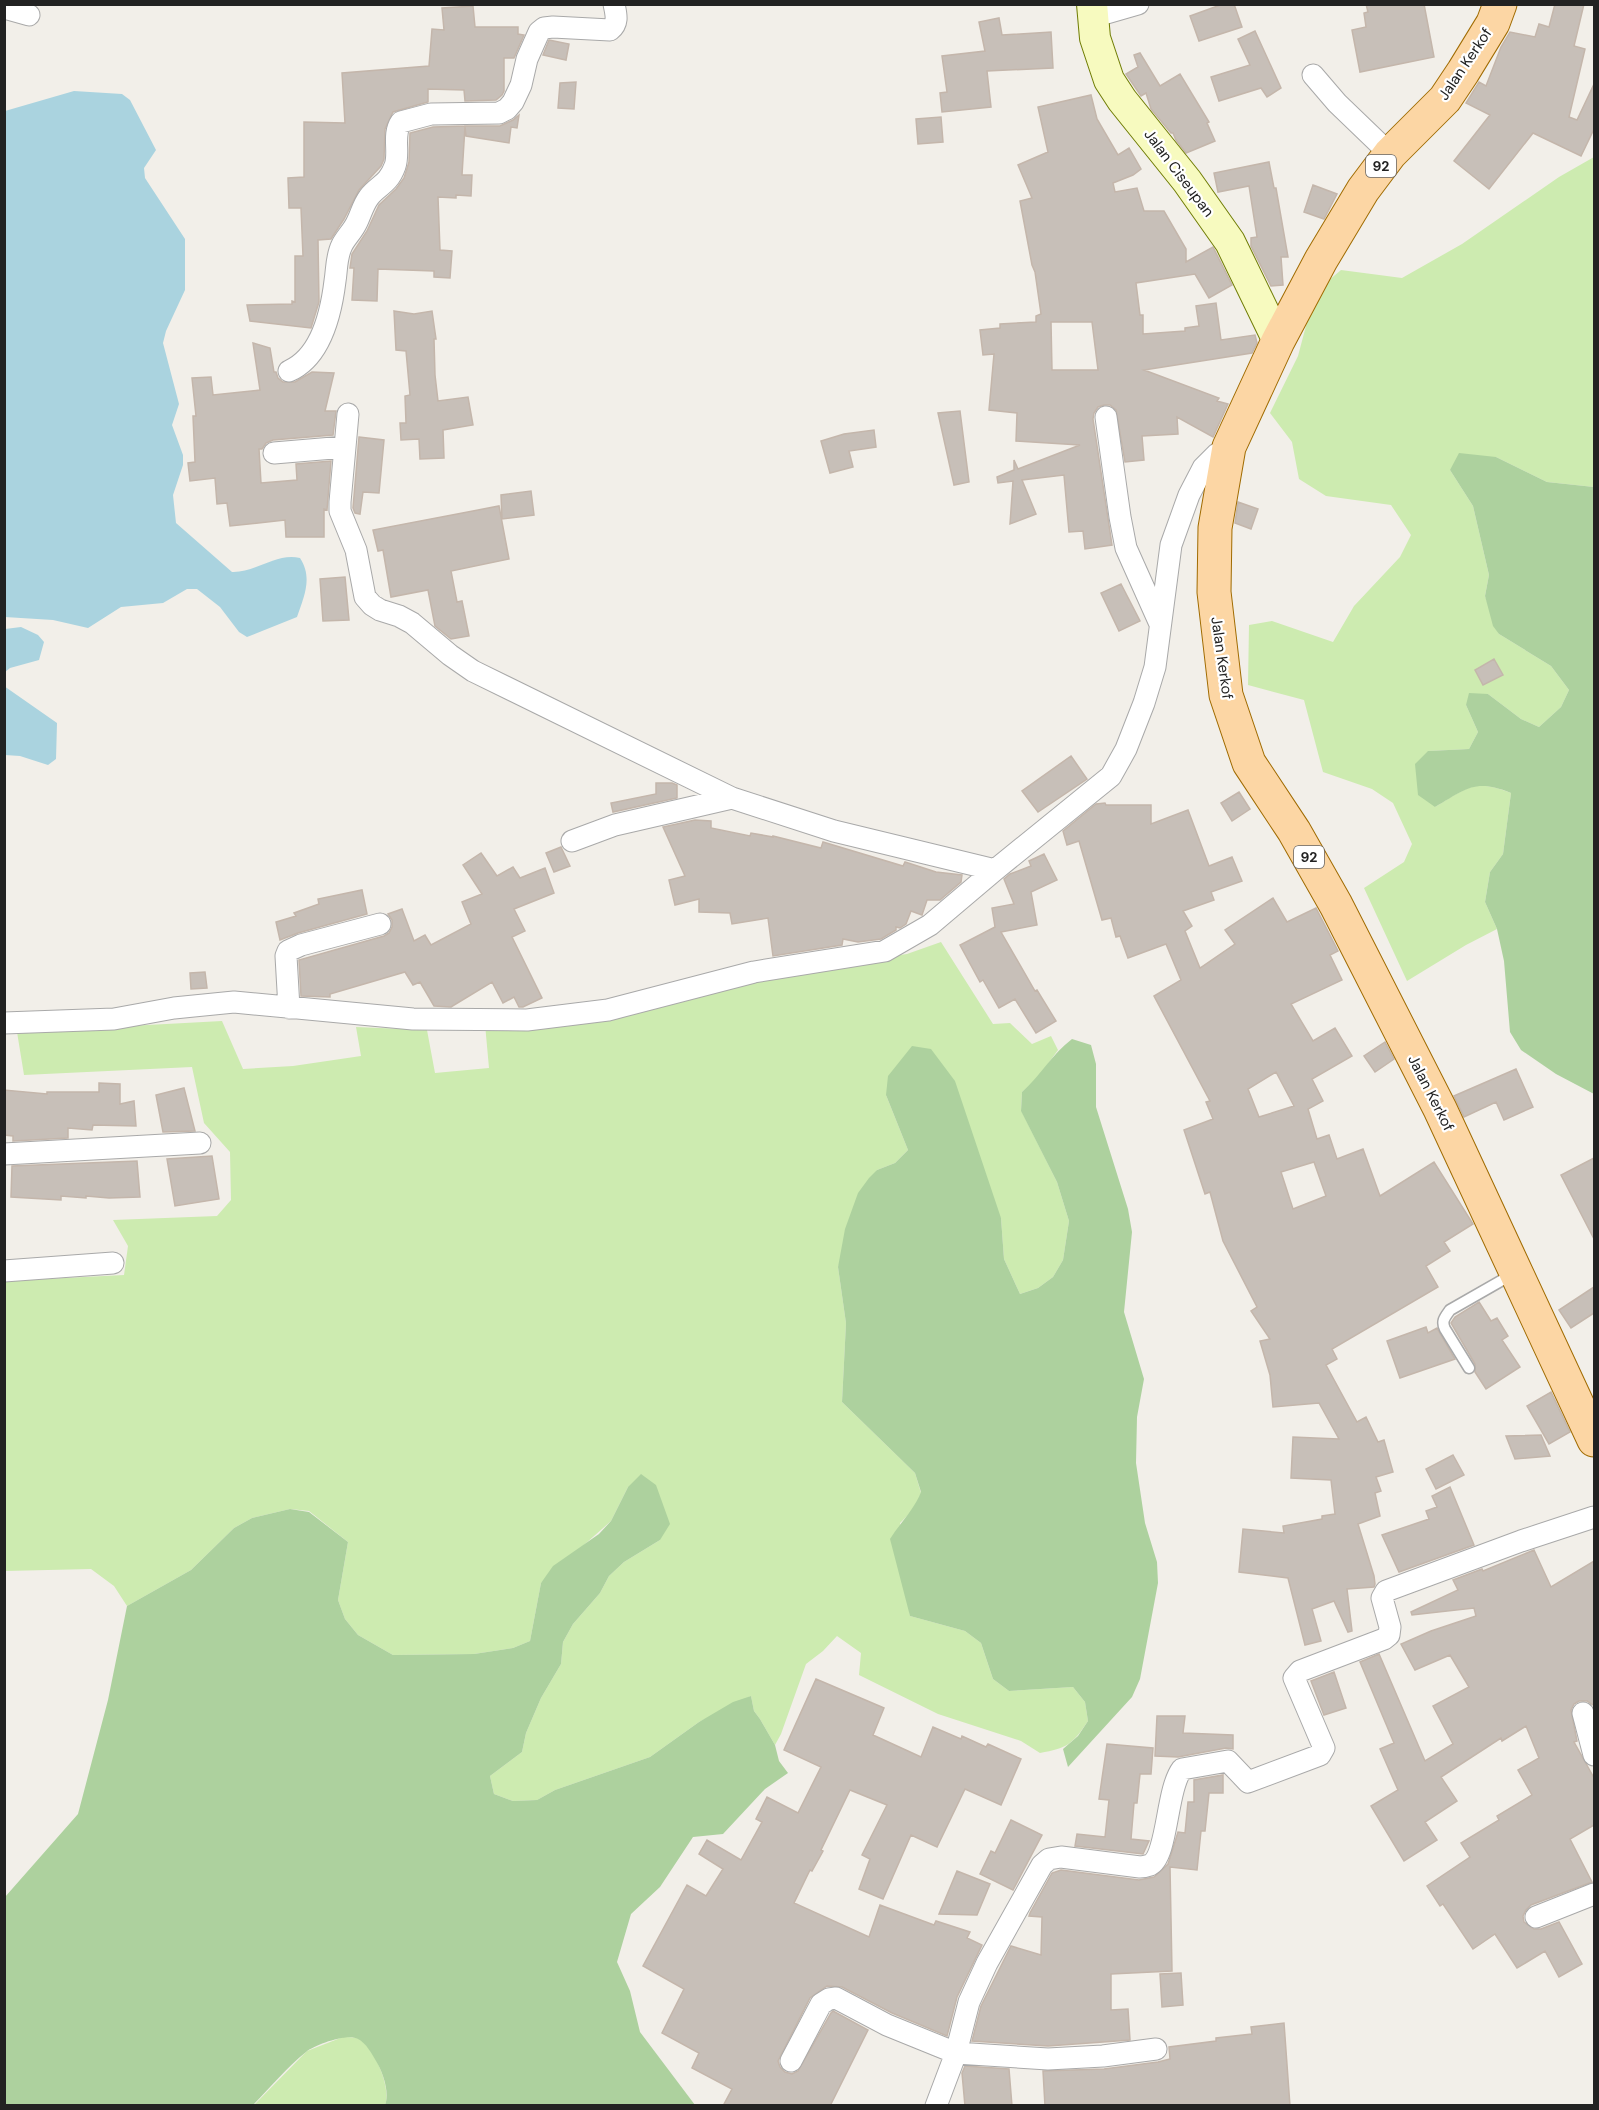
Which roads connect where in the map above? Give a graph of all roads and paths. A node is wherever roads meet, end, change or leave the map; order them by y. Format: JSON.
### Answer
{"nodes":[{"id":1,"x":614,"y":4,"type":"edge"},
{"id":2,"x":1138,"y":4,"type":"edge"},
{"id":3,"x":1500,"y":4,"type":"edge"},
{"id":4,"x":4,"y":8,"type":"edge"},
{"id":5,"x":1092,"y":11,"type":"edge"},
{"id":6,"x":29,"y":15,"type":"dead end"},
{"id":7,"x":1313,"y":75,"type":"dead end"},
{"id":8,"x":1390,"y":154,"type":"junction"},
{"id":9,"x":1278,"y":340,"type":"junction"},
{"id":10,"x":289,"y":371,"type":"dead end"},
{"id":11,"x":348,"y":414,"type":"dead end"},
{"id":12,"x":1106,"y":417,"type":"dead end"},
{"id":13,"x":345,"y":447,"type":"junction"},
{"id":14,"x":1229,"y":447,"type":"junction"},
{"id":15,"x":274,"y":453,"type":"dead end"},
{"id":16,"x":1160,"y":624,"type":"junction"},
{"id":17,"x":732,"y":798,"type":"junction"},
{"id":18,"x":572,"y":841,"type":"dead end"},
{"id":19,"x":994,"y":870,"type":"junction"},
{"id":20,"x":380,"y":924,"type":"dead end"},
{"id":21,"x":289,"y":1008,"type":"junction"},
{"id":22,"x":4,"y":1023,"type":"edge"},
{"id":23,"x":200,"y":1143,"type":"dead end"},
{"id":24,"x":4,"y":1154,"type":"edge"},
{"id":25,"x":113,"y":1263,"type":"dead end"},
{"id":26,"x":4,"y":1271,"type":"edge"},
{"id":27,"x":1517,"y":1272,"type":"junction"},
{"id":28,"x":1469,"y":1368,"type":"dead end"},
{"id":29,"x":1594,"y":1440,"type":"edge"},
{"id":30,"x":1594,"y":1517,"type":"edge"},
{"id":31,"x":1583,"y":1713,"type":"dead end"},
{"id":32,"x":1594,"y":1755,"type":"edge"},
{"id":33,"x":1594,"y":1894,"type":"edge"},
{"id":34,"x":1536,"y":1917,"type":"dead end"},
{"id":35,"x":1156,"y":2049,"type":"dead end"},
{"id":36,"x":956,"y":2053,"type":"junction"},
{"id":37,"x":791,"y":2061,"type":"dead end"},
{"id":38,"x":936,"y":2106,"type":"edge"}],
"edges":[{"from":1,"to":10,"type":"street"},
{"from":2,"to":5,"type":"street"},
{"from":3,"to":8,"type":"main road","name":"Jalan Kerkof","number":"92"},
{"from":4,"to":6,"type":"street"},
{"from":5,"to":9,"type":"main road","name":"Jalan Ciseupan"},
{"from":7,"to":8,"type":"street"},
{"from":8,"to":9,"type":"main road","name":"Jalan Kerkof","number":"92"},
{"from":9,"to":14,"type":"main road","name":"Jalan Kerkof","number":"92"},
{"from":11,"to":13,"type":"street"},
{"from":12,"to":16,"type":"street"},
{"from":13,"to":15,"type":"street"},
{"from":13,"to":17,"type":"street"},
{"from":14,"to":16,"type":"street"},
{"from":14,"to":27,"type":"main road","name":"Jalan Kerkof","number":"92"},
{"from":16,"to":19,"type":"street"},
{"from":17,"to":18,"type":"street"},
{"from":17,"to":19,"type":"street"},
{"from":19,"to":21,"type":"street"},
{"from":20,"to":21,"type":"street"},
{"from":21,"to":22,"type":"street"},
{"from":23,"to":24,"type":"street"},
{"from":25,"to":26,"type":"street"},
{"from":27,"to":28,"type":"lane"},
{"from":27,"to":29,"type":"main road","name":"Jalan Kerkof","number":"92"},
{"from":30,"to":36,"type":"street"},
{"from":31,"to":32,"type":"street"},
{"from":33,"to":34,"type":"street"},
{"from":35,"to":36,"type":"street"},
{"from":36,"to":37,"type":"street"},
{"from":36,"to":38,"type":"street"}]}
